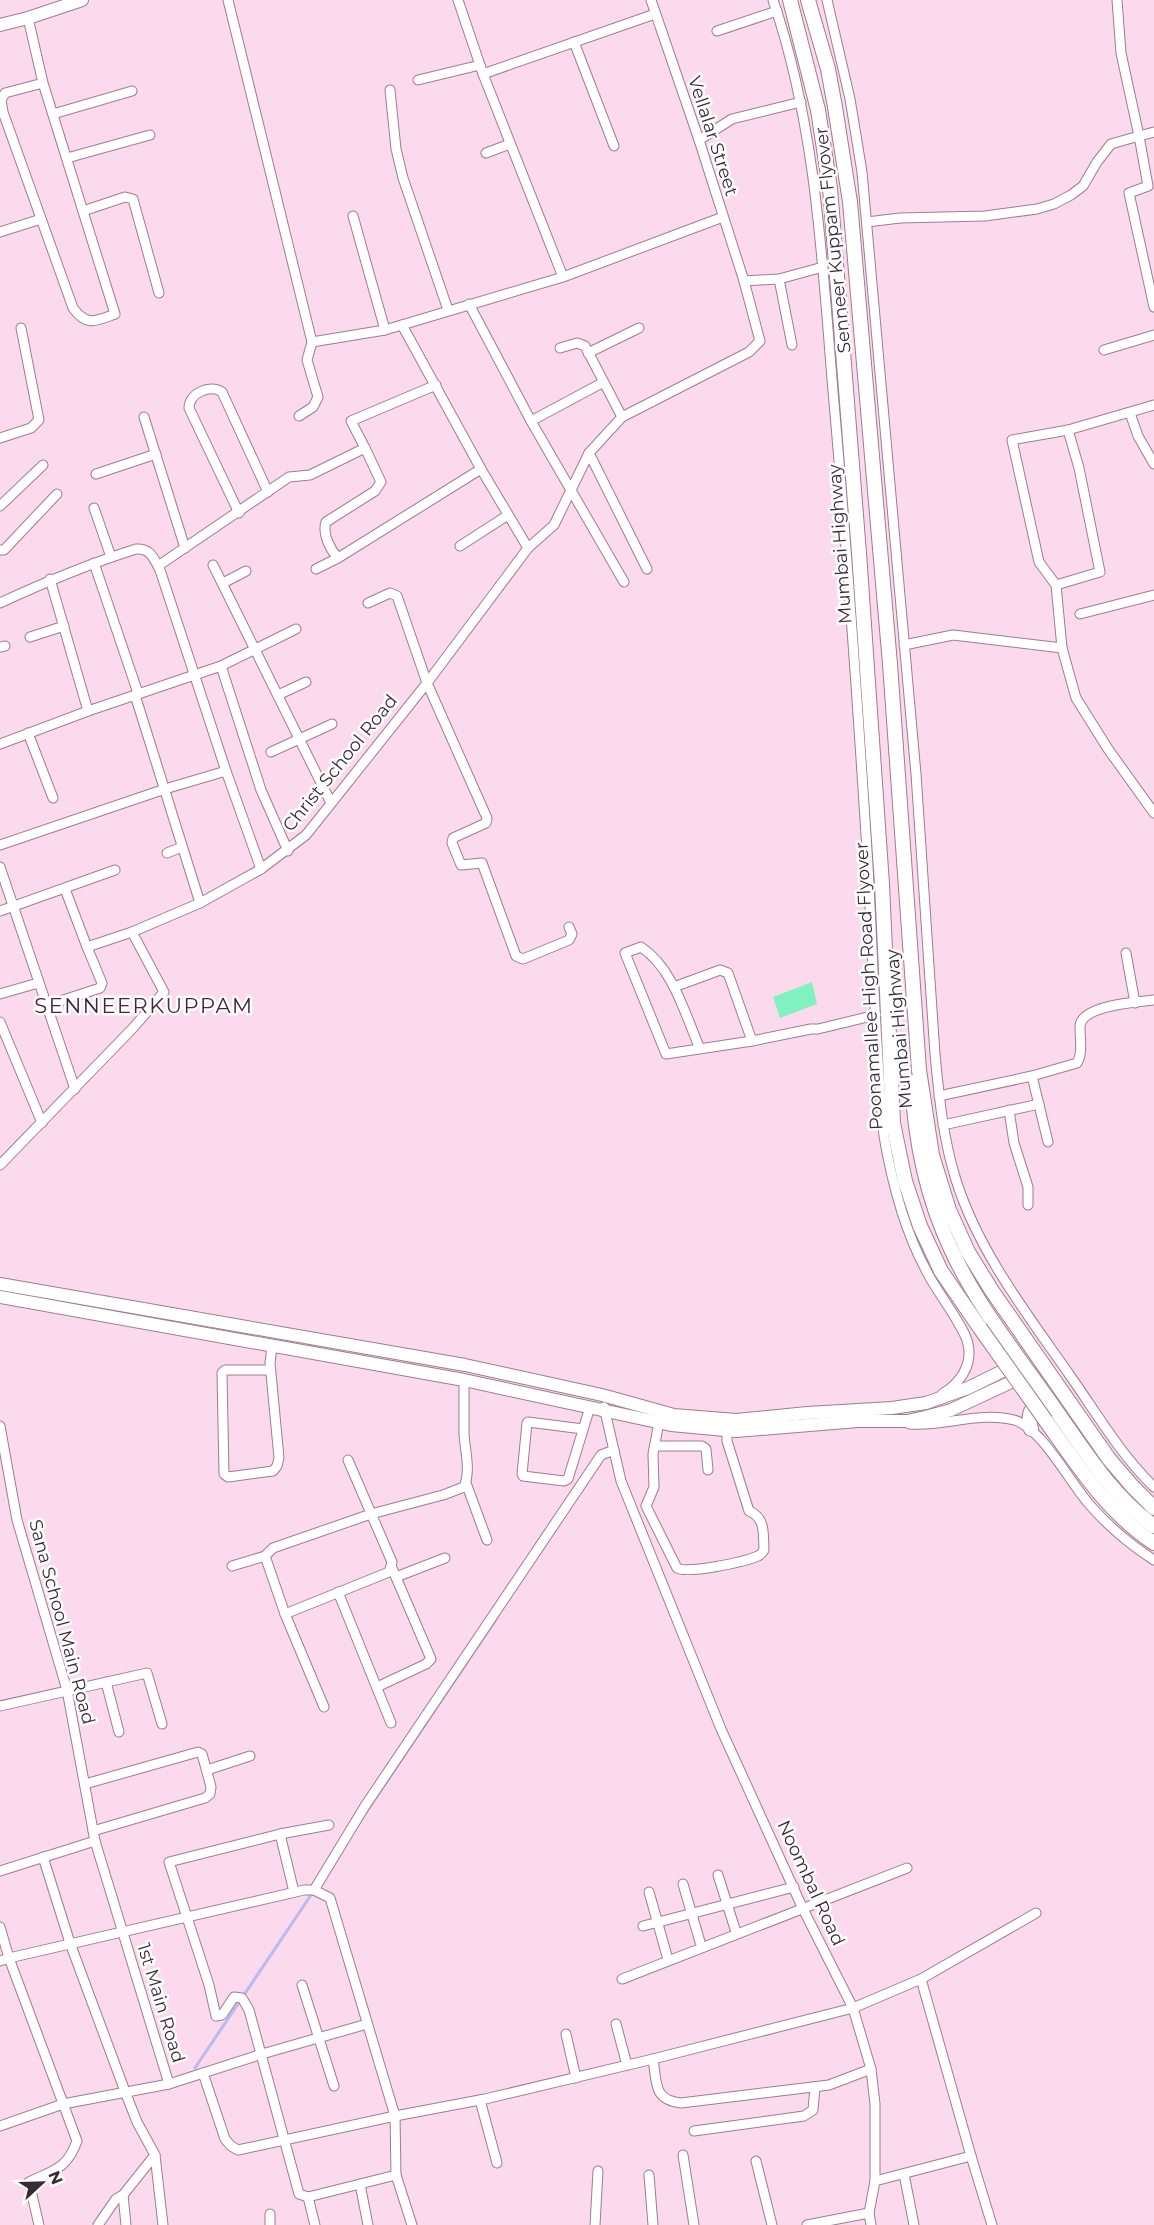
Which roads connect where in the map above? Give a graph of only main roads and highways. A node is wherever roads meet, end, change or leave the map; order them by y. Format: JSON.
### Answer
{"nodes":[{"id":1,"x":82,"y":0,"type":"edge"},
{"id":2,"x":790,"y":0,"type":"edge"},
{"id":3,"x":808,"y":0,"type":"edge"},
{"id":4,"x":0,"y":25,"type":"edge"},
{"id":5,"x":852,"y":453,"type":"joint"},
{"id":6,"x":882,"y":479,"type":"joint"},
{"id":7,"x":865,"y":740,"type":"joint"},
{"id":8,"x":913,"y":987,"type":"junction"},
{"id":9,"x":0,"y":1284,"type":"edge"},
{"id":10,"x":0,"y":1297,"type":"edge"},
{"id":11,"x":1026,"y":1367,"type":"junction"},
{"id":12,"x":1054,"y":1407,"type":"junction"},
{"id":13,"x":1031,"y":1429,"type":"road end"},
{"id":14,"x":1154,"y":1508,"type":"edge"},
{"id":15,"x":1154,"y":1526,"type":"edge"},
{"id":16,"x":1154,"y":1543,"type":"edge"}],
"edges":[{"from":1,"to":4,"type":"main road"},
{"from":2,"to":5,"type":"highway","name":"Senneer Kuppam Flyover"},
{"from":3,"to":6,"type":"highway","name":"Senneer Kuppam Flyover"},
{"from":5,"to":7,"type":"highway","name":"Mumbai Highway"},
{"from":6,"to":8,"type":"highway","name":"Mumbai Highway"},
{"from":7,"to":16,"type":"highway","name":"Poonamallee High Road Flyover","bridge":true},
{"from":8,"to":11,"type":"highway"},
{"from":8,"to":14,"type":"highway","name":"Mumbai Highway"},
{"from":9,"to":11,"type":"main road"},
{"from":10,"to":11,"type":"main road"},
{"from":11,"to":12,"type":"highway"},
{"from":12,"to":13,"type":"highway"},
{"from":12,"to":15,"type":"highway"}]}
